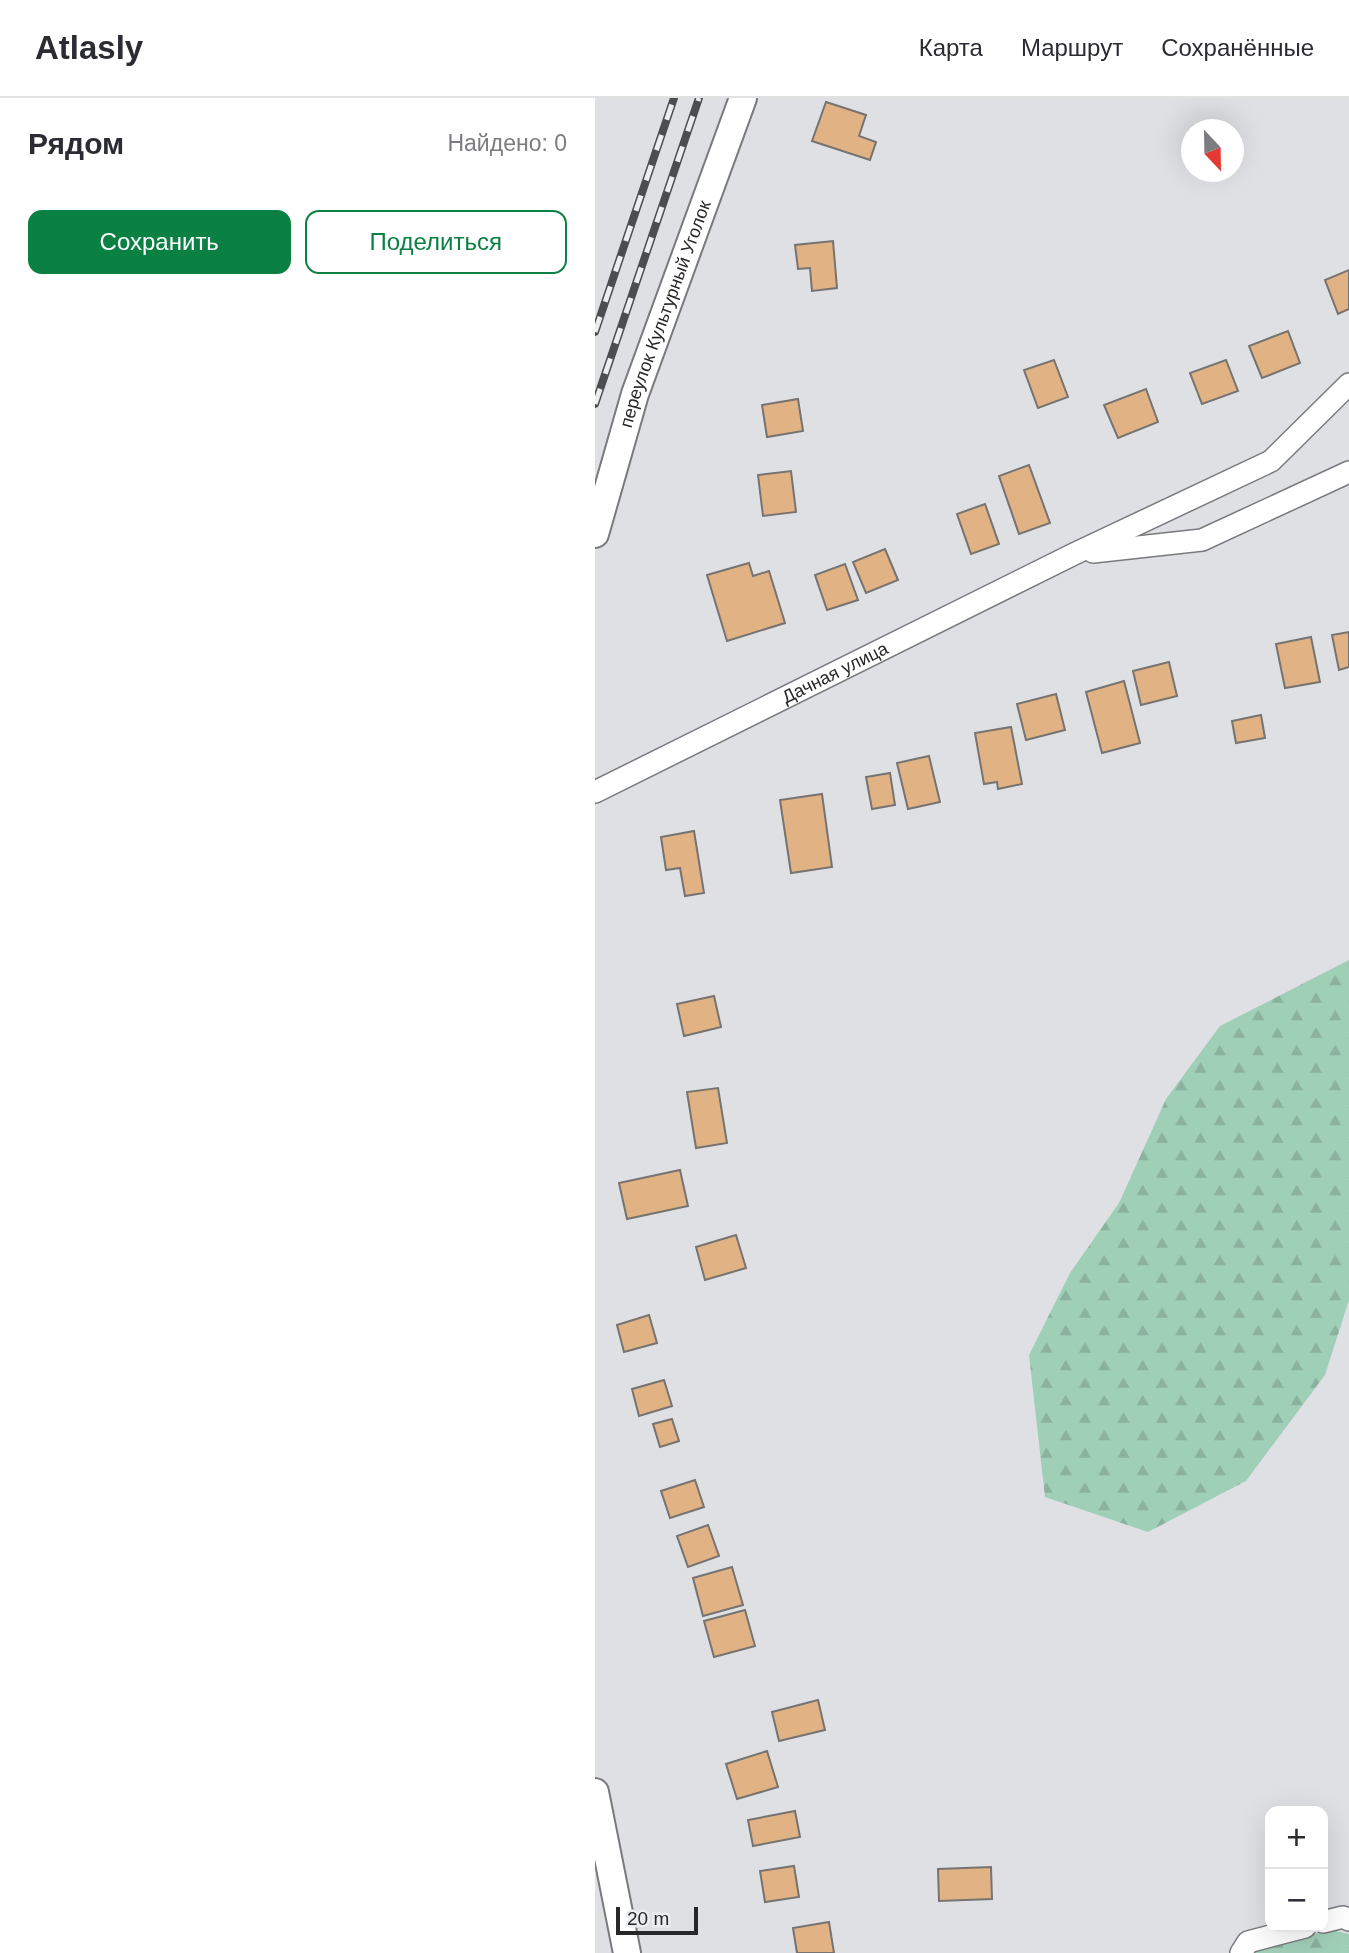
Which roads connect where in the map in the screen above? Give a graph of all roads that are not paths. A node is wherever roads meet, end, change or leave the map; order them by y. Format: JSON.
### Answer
{"nodes":[{"id":1,"x":743,"y":98,"type":"edge"},
{"id":2,"x":1349,"y":384,"type":"edge"},
{"id":3,"x":1349,"y":472,"type":"edge"},
{"id":4,"x":595,"y":534,"type":"edge"},
{"id":5,"x":1074,"y":554,"type":"junction"},
{"id":6,"x":595,"y":792,"type":"edge"},
{"id":7,"x":595,"y":1793,"type":"edge"},
{"id":8,"x":1349,"y":1920,"type":"edge"},
{"id":9,"x":1328,"y":1921,"type":"edge"},
{"id":10,"x":1286,"y":1932,"type":"edge"},
{"id":11,"x":627,"y":1953,"type":"edge"},
{"id":12,"x":1241,"y":1953,"type":"edge"}],
"edges":[{"from":1,"to":4,"type":"street","name":"переулок Культурный Уголок"},
{"from":2,"to":5,"type":"street","name":"Дачная улица"},
{"from":3,"to":5,"type":"street","name":"Дачная улица"},
{"from":5,"to":6,"type":"street","name":"Дачная улица"},
{"from":7,"to":11,"type":"street"},
{"from":8,"to":9,"type":"street"},
{"from":10,"to":12,"type":"street"}]}
